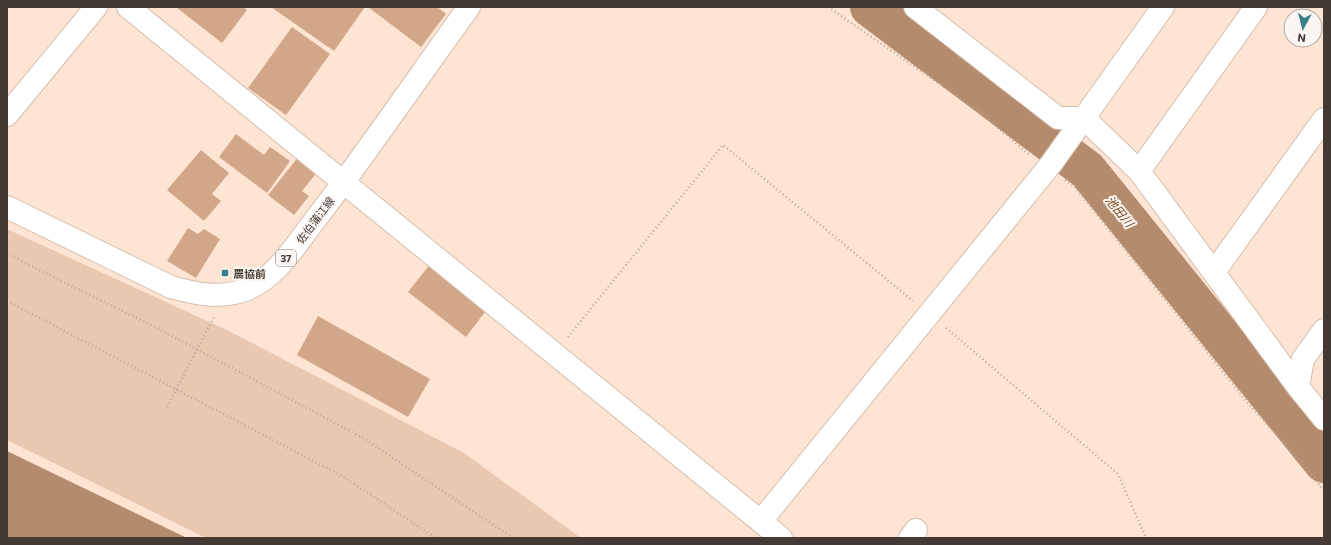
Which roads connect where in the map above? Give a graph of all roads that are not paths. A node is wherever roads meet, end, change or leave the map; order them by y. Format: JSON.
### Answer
{"nodes":[{"id":1,"x":96,"y":7,"type":"edge"},
{"id":2,"x":128,"y":7,"type":"edge"},
{"id":3,"x":469,"y":7,"type":"edge"},
{"id":4,"x":1163,"y":7,"type":"edge"},
{"id":5,"x":1256,"y":7,"type":"edge"},
{"id":6,"x":927,"y":11,"type":"edge"},
{"id":7,"x":7,"y":115,"type":"edge"},
{"id":8,"x":1084,"y":118,"type":"junction"},
{"id":9,"x":1324,"y":119,"type":"edge"},
{"id":10,"x":1139,"y":171,"type":"junction"},
{"id":11,"x":344,"y":183,"type":"junction"},
{"id":12,"x":7,"y":207,"type":"edge"},
{"id":13,"x":1214,"y":272,"type":"junction"},
{"id":14,"x":1324,"y":330,"type":"edge"},
{"id":15,"x":1298,"y":387,"type":"junction"},
{"id":16,"x":1324,"y":418,"type":"edge"},
{"id":17,"x":761,"y":522,"type":"junction"},
{"id":18,"x":781,"y":538,"type":"edge"}],
"edges":[{"from":1,"to":7,"type":"street"},
{"from":2,"to":11,"type":"street"},
{"from":3,"to":11,"type":"street","name":"佐伯蒲江線","number":"37"},
{"from":4,"to":8,"type":"street"},
{"from":5,"to":10,"type":"street"},
{"from":6,"to":8,"type":"street"},
{"from":8,"to":10,"type":"street"},
{"from":8,"to":17,"type":"street"},
{"from":9,"to":13,"type":"street"},
{"from":10,"to":13,"type":"street"},
{"from":11,"to":12,"type":"street","name":"佐伯蒲江線","number":"37"},
{"from":11,"to":17,"type":"street"},
{"from":13,"to":15,"type":"street"},
{"from":14,"to":15,"type":"street"},
{"from":15,"to":16,"type":"street"},
{"from":17,"to":18,"type":"street"}]}
